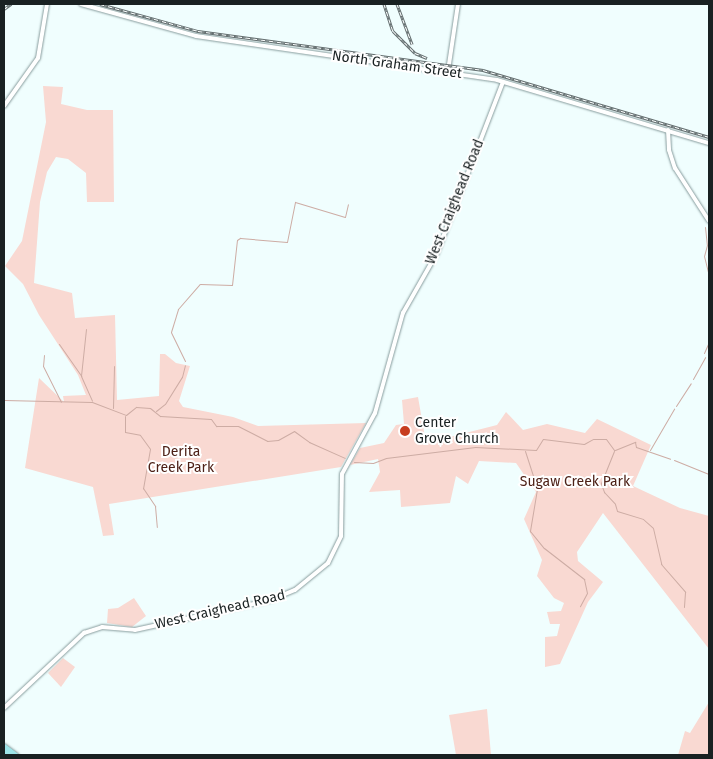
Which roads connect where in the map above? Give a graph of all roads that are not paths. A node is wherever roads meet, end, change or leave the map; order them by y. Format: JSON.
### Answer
{"nodes":[{"id":1,"x":47,"y":4,"type":"edge"},
{"id":2,"x":82,"y":4,"type":"edge"},
{"id":3,"x":458,"y":4,"type":"edge"},
{"id":4,"x":448,"y":71,"type":"junction"},
{"id":5,"x":503,"y":82,"type":"junction"},
{"id":6,"x":4,"y":106,"type":"edge"},
{"id":7,"x":668,"y":130,"type":"junction"},
{"id":8,"x":709,"y":144,"type":"edge"},
{"id":9,"x":709,"y":221,"type":"edge"},
{"id":10,"x":4,"y":708,"type":"edge"},
{"id":11,"x":4,"y":746,"type":"edge"},
{"id":12,"x":4,"y":751,"type":"edge"},
{"id":13,"x":10,"y":755,"type":"edge"},
{"id":14,"x":16,"y":755,"type":"edge"}],
"edges":[{"from":1,"to":6,"type":"street"},
{"from":2,"to":4,"type":"street","name":"North Graham Street"},
{"from":3,"to":4,"type":"street"},
{"from":4,"to":5,"type":"street","name":"North Graham Street"},
{"from":5,"to":7,"type":"street","name":"North Graham Street"},
{"from":5,"to":10,"type":"street","name":"West Craighead Road"},
{"from":7,"to":8,"type":"street","name":"North Graham Street"},
{"from":7,"to":9,"type":"street"},
{"from":11,"to":14,"type":"main road"},
{"from":12,"to":13,"type":"main road"}]}
